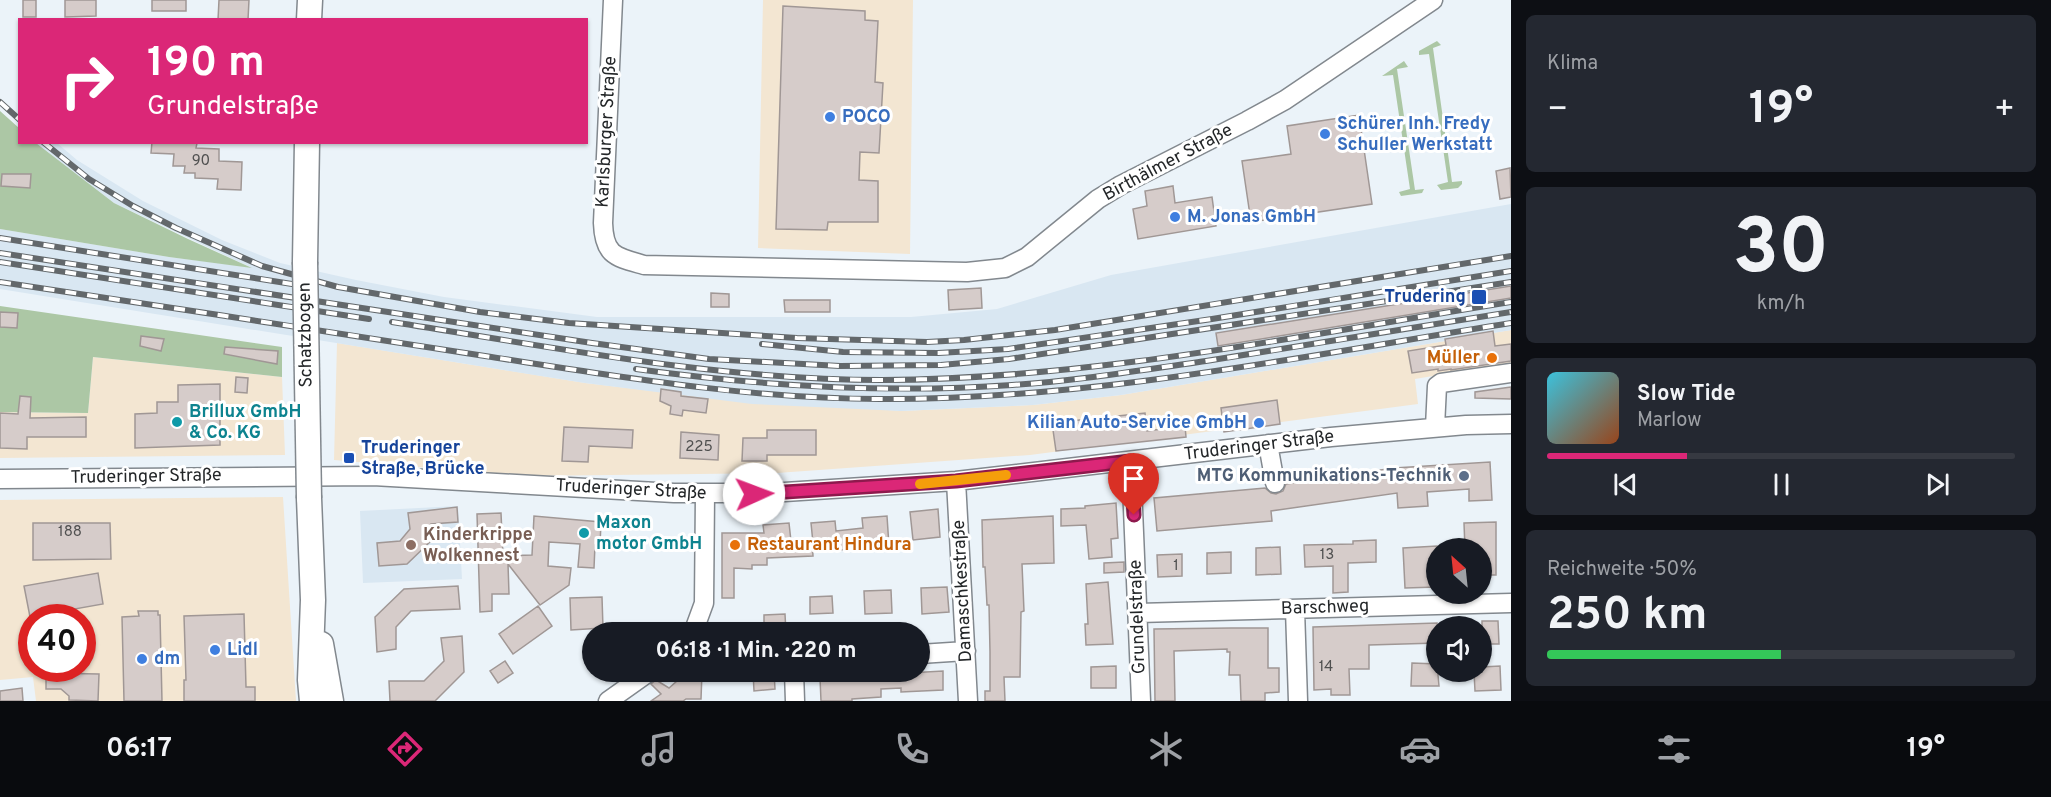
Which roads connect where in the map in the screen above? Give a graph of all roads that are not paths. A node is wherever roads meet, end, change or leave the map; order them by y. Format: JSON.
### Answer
{"nodes":[{"id":1,"x":310,"y":0,"type":"edge"},
{"id":2,"x":613,"y":0,"type":"edge"},
{"id":3,"x":1422,"y":3,"type":"edge"},
{"id":4,"x":309,"y":18,"type":"edge"},
{"id":5,"x":307,"y":144,"type":"edge"},
{"id":6,"x":618,"y":258,"type":"joint"},
{"id":7,"x":1511,"y":373,"type":"edge"},
{"id":8,"x":1511,"y":424,"type":"edge"},
{"id":9,"x":1435,"y":427,"type":"junction"},
{"id":10,"x":1268,"y":444,"type":"junction"},
{"id":11,"x":1131,"y":461,"type":"junction"},
{"id":12,"x":0,"y":479,"type":"edge"},
{"id":13,"x":956,"y":481,"type":"junction"},
{"id":14,"x":1275,"y":483,"type":"dead end"},
{"id":15,"x":705,"y":494,"type":"junction"},
{"id":16,"x":313,"y":600,"type":"junction"},
{"id":17,"x":1511,"y":603,"type":"edge"},
{"id":18,"x":1294,"y":609,"type":"junction"},
{"id":19,"x":1138,"y":613,"type":"junction"},
{"id":20,"x":698,"y":622,"type":"edge"},
{"id":21,"x":966,"y":651,"type":"junction"},
{"id":22,"x":930,"y":653,"type":"edge"},
{"id":23,"x":635,"y":682,"type":"edge"},
{"id":24,"x":794,"y":682,"type":"edge"},
{"id":25,"x":312,"y":701,"type":"edge"},
{"id":26,"x":330,"y":701,"type":"edge"},
{"id":27,"x":608,"y":701,"type":"edge"},
{"id":28,"x":795,"y":701,"type":"edge"},
{"id":29,"x":968,"y":701,"type":"edge"},
{"id":30,"x":1141,"y":701,"type":"edge"},
{"id":31,"x":1298,"y":701,"type":"edge"}],
"edges":[{"from":1,"to":4,"type":"main road"},
{"from":2,"to":6,"type":"street","name":"Karlsburger Straße"},
{"from":3,"to":6,"type":"street","name":"Birthälmer Straße"},
{"from":5,"to":16,"type":"main road","name":"Schatzbogen","bridge":true},
{"from":7,"to":9,"type":"street"},
{"from":8,"to":9,"type":"street","name":"Truderinger Straße"},
{"from":9,"to":10,"type":"street","name":"Truderinger Straße"},
{"from":10,"to":11,"type":"street","name":"Truderinger Straße"},
{"from":10,"to":14,"type":"street"},
{"from":11,"to":13,"type":"street","name":"Truderinger Straße"},
{"from":11,"to":19,"type":"street","name":"Grundelstraße"},
{"from":12,"to":15,"type":"street","name":"Truderinger Straße"},
{"from":13,"to":15,"type":"street","name":"Truderinger Straße"},
{"from":13,"to":21,"type":"street","name":"Damaschkestraße"},
{"from":15,"to":20,"type":"street"},
{"from":16,"to":25,"type":"main road","name":"Schatzbogen"},
{"from":16,"to":26,"type":"main road","name":"Schatzbogen"},
{"from":17,"to":18,"type":"street","name":"Barschweg"},
{"from":18,"to":19,"type":"street","name":"Barschweg"},
{"from":18,"to":31,"type":"street"},
{"from":19,"to":30,"type":"street","name":"Grundelstraße"},
{"from":21,"to":22,"type":"street"},
{"from":21,"to":29,"type":"street","name":"Damaschkestraße"},
{"from":23,"to":27,"type":"street"},
{"from":24,"to":28,"type":"street"}]}
